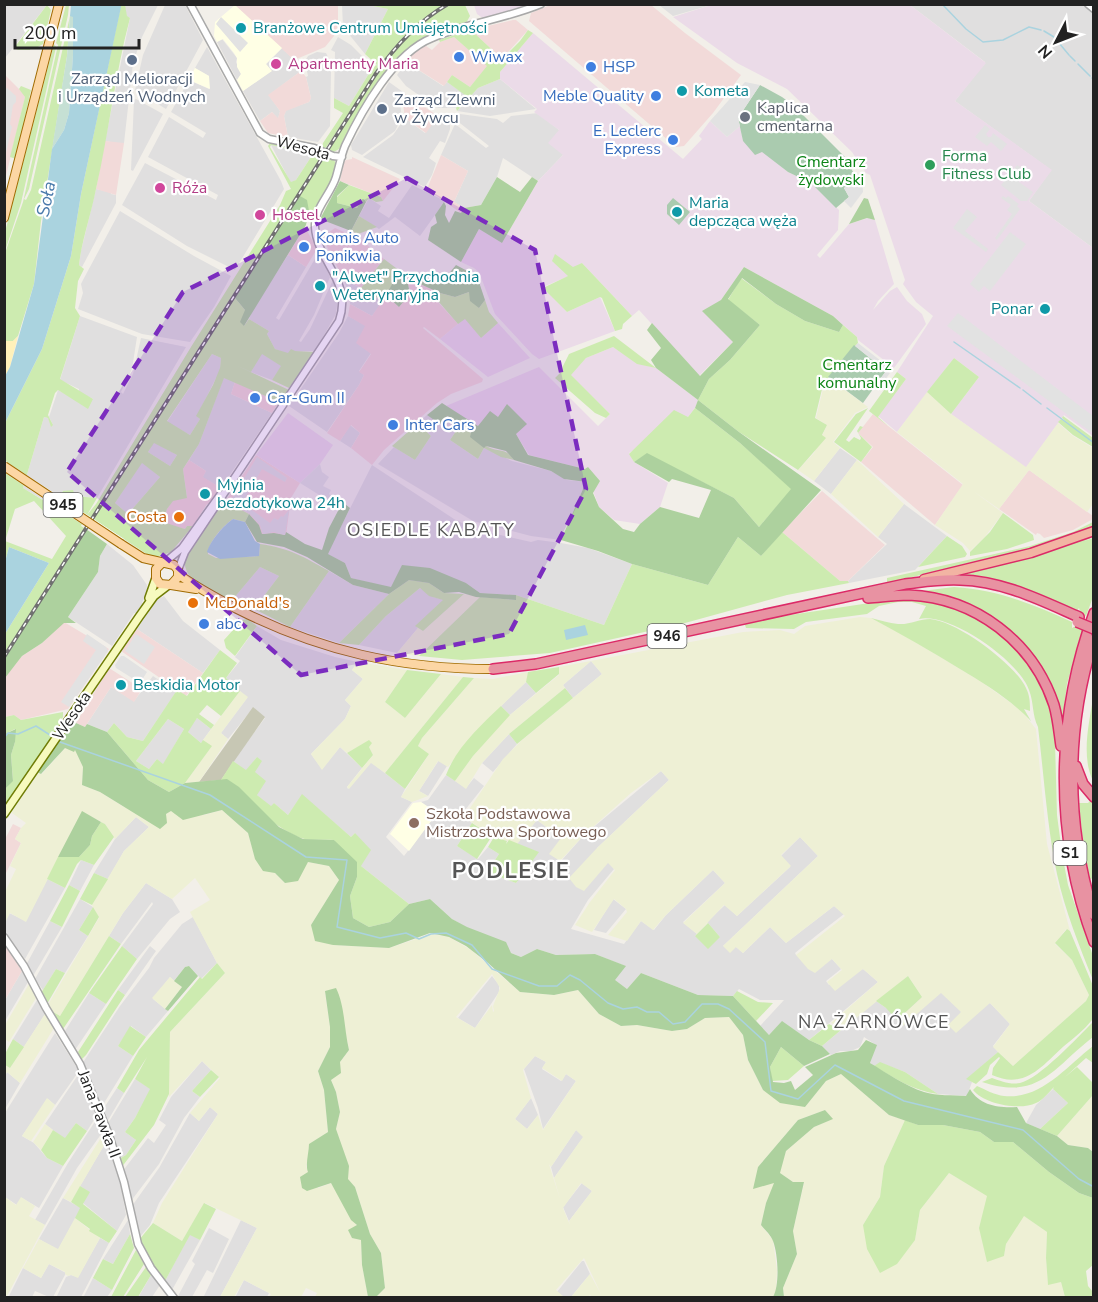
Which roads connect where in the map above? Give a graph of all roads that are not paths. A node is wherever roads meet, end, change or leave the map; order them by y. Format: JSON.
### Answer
{"nodes":[{"id":1,"x":59,"y":4,"type":"edge"},
{"id":2,"x":190,"y":4,"type":"edge"},
{"id":3,"x":541,"y":4,"type":"edge"},
{"id":4,"x":1088,"y":4,"type":"edge"},
{"id":5,"x":1094,"y":9,"type":"edge"},
{"id":6,"x":342,"y":157,"type":"junction"},
{"id":7,"x":4,"y":218,"type":"edge"},
{"id":8,"x":4,"y":466,"type":"edge"},
{"id":9,"x":232,"y":481,"type":"junction"},
{"id":10,"x":1094,"y":531,"type":"edge"},
{"id":11,"x":143,"y":558,"type":"junction"},
{"id":12,"x":163,"y":563,"type":"junction"},
{"id":13,"x":178,"y":572,"type":"junction"},
{"id":14,"x":155,"y":576,"type":"junction"},
{"id":15,"x":904,"y":584,"type":"junction"},
{"id":16,"x":169,"y":585,"type":"junction"},
{"id":17,"x":214,"y":597,"type":"junction"},
{"id":18,"x":868,"y":598,"type":"junction"},
{"id":19,"x":1094,"y":613,"type":"edge"},
{"id":20,"x":760,"y":616,"type":"junction"},
{"id":21,"x":139,"y":617,"type":"junction"},
{"id":22,"x":1078,"y":619,"type":"junction"},
{"id":23,"x":1094,"y":624,"type":"edge"},
{"id":24,"x":1094,"y":629,"type":"edge"},
{"id":25,"x":1094,"y":639,"type":"edge"},
{"id":26,"x":492,"y":669,"type":"joint"},
{"id":27,"x":1073,"y":750,"type":"junction"},
{"id":28,"x":1064,"y":764,"type":"junction"},
{"id":29,"x":1094,"y":797,"type":"edge"},
{"id":30,"x":4,"y":814,"type":"edge"},
{"id":31,"x":1094,"y":915,"type":"edge"},
{"id":32,"x":4,"y":937,"type":"edge"},
{"id":33,"x":1094,"y":942,"type":"edge"},
{"id":34,"x":174,"y":1298,"type":"edge"}],
"edges":[{"from":1,"to":7,"type":"main road"},
{"from":2,"to":6,"type":"street","name":"Wesoła"},
{"from":3,"to":6,"type":"street"},
{"from":4,"to":5,"type":"street"},
{"from":6,"to":9,"type":"street","name":"Wesoła"},
{"from":8,"to":11,"type":"main road","number":"945","bridge":true},
{"from":9,"to":12,"type":"street","name":"Wesoła"},
{"from":9,"to":13,"type":"street","name":"Wesoła"},
{"from":10,"to":15,"type":"highway"},
{"from":11,"to":12,"type":"main road","number":"945"},
{"from":11,"to":14,"type":"main road","number":"945"},
{"from":12,"to":13,"type":"main road"},
{"from":12,"to":14,"type":"main road"},
{"from":13,"to":16,"type":"main road"},
{"from":13,"to":17,"type":"main road","number":"946"},
{"from":14,"to":16,"type":"main road"},
{"from":14,"to":21,"type":"main road","name":"Wesoła"},
{"from":15,"to":20,"type":"highway","number":"946"},
{"from":15,"to":22,"type":"highway"},
{"from":16,"to":17,"type":"main road","number":"946"},
{"from":16,"to":21,"type":"main road","name":"Wesoła"},
{"from":17,"to":26,"type":"main road","number":"946"},
{"from":18,"to":20,"type":"highway","number":"946"},
{"from":18,"to":22,"type":"highway"},
{"from":18,"to":28,"type":"highway"},
{"from":19,"to":28,"type":"highway","number":"S1"},
{"from":20,"to":26,"type":"highway","number":"946"},
{"from":21,"to":30,"type":"main road","name":"Wesoła"},
{"from":22,"to":23,"type":"highway"},
{"from":22,"to":24,"type":"highway","bridge":true},
{"from":25,"to":27,"type":"highway","number":"S1"},
{"from":27,"to":29,"type":"highway"},
{"from":27,"to":31,"type":"highway","number":"S1"},
{"from":28,"to":33,"type":"highway","number":"S1"},
{"from":32,"to":34,"type":"street","name":"Jana Pawła II"}]}
